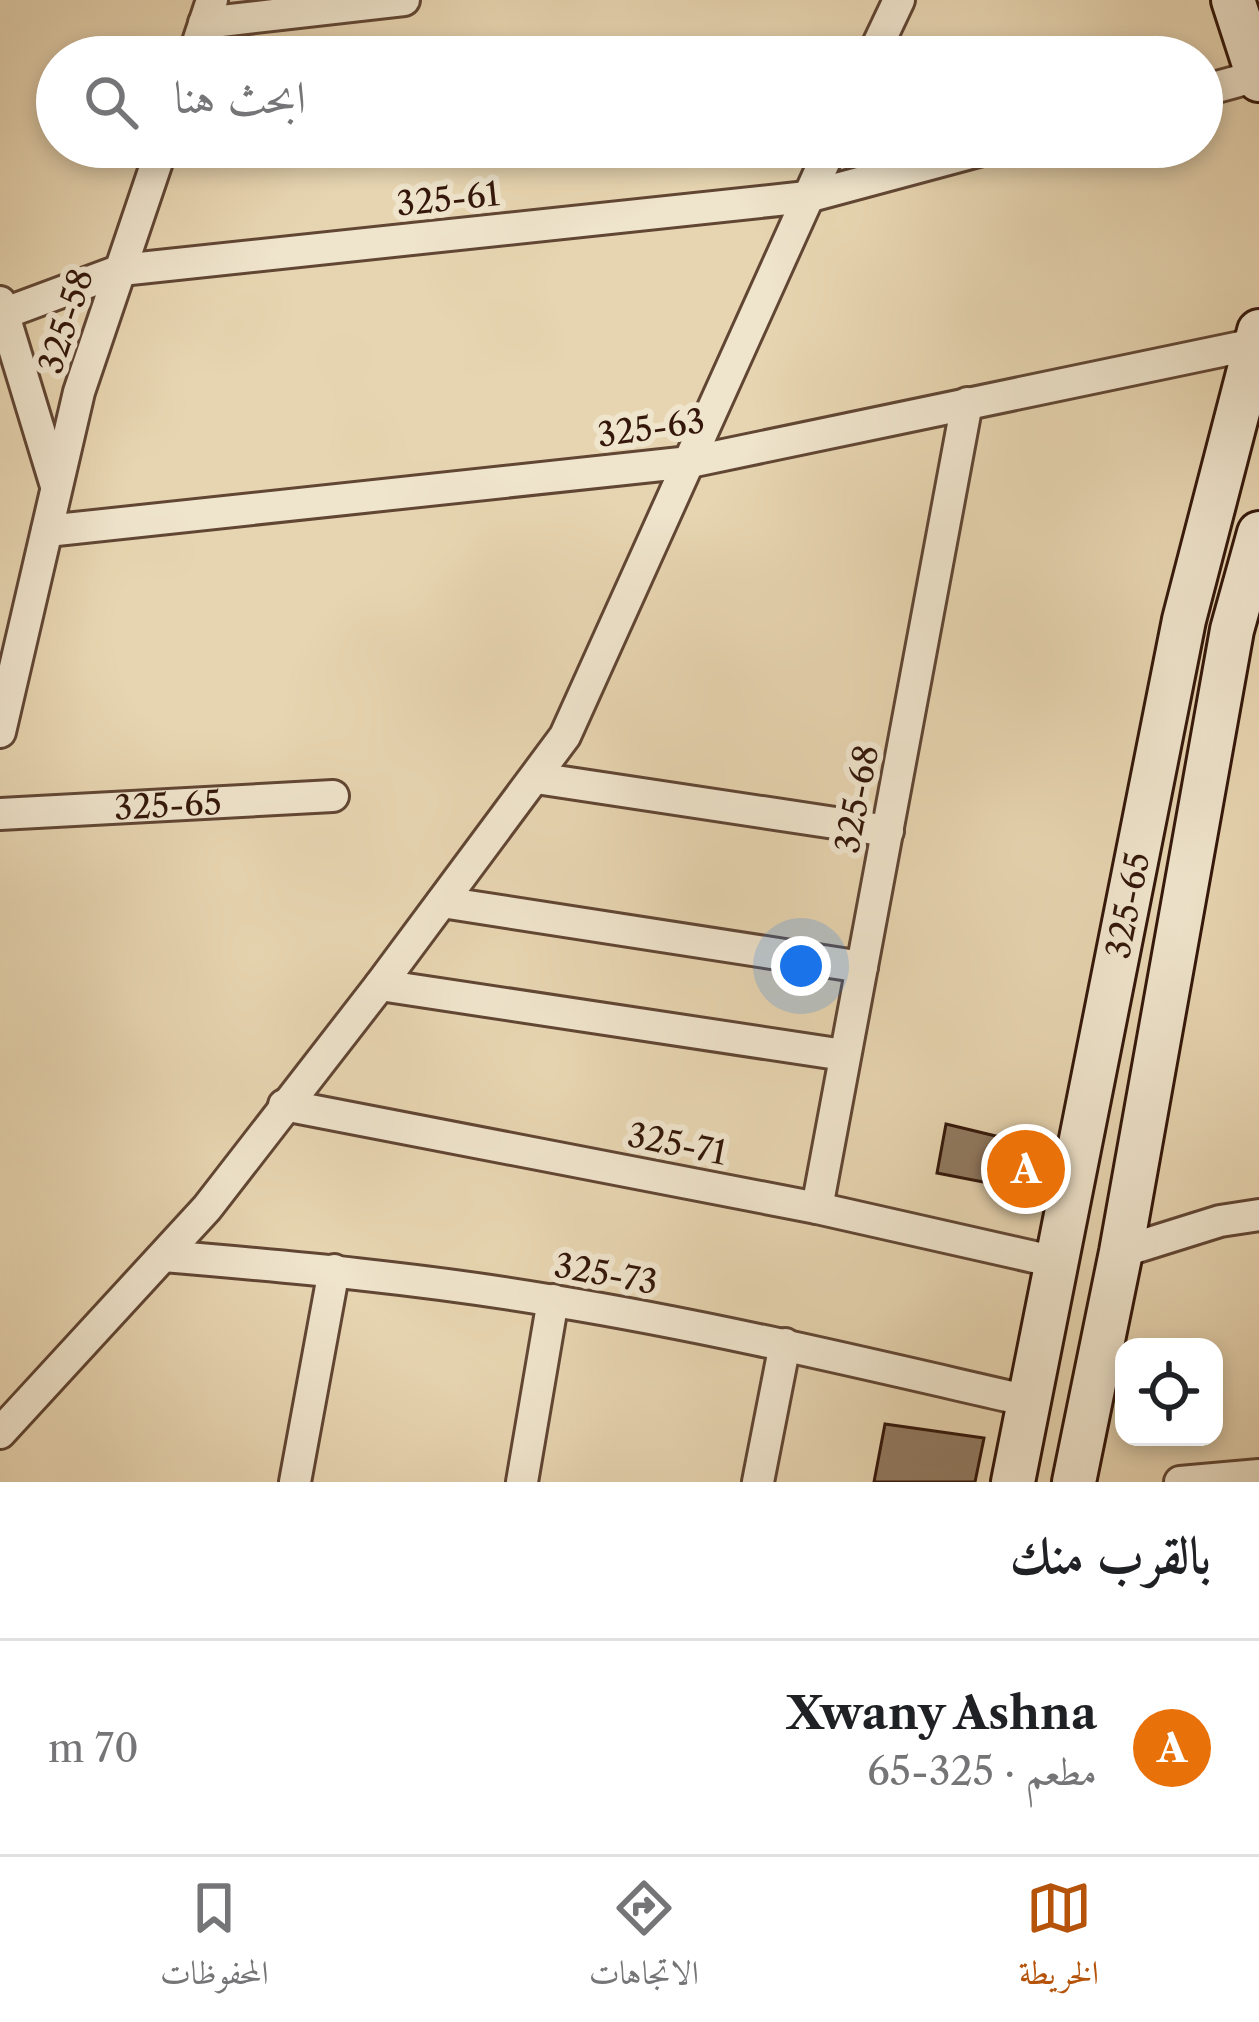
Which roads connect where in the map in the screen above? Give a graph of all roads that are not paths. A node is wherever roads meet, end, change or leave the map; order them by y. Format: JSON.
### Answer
{"nodes":[{"id":1,"x":404,"y":0,"type":"edge"},
{"id":2,"x":899,"y":0,"type":"edge"},
{"id":3,"x":1233,"y":0,"type":"edge"},
{"id":4,"x":208,"y":12,"type":"edge"},
{"id":5,"x":882,"y":36,"type":"edge"},
{"id":6,"x":1258,"y":78,"type":"edge"},
{"id":7,"x":1223,"y":86,"type":"edge"},
{"id":8,"x":156,"y":168,"type":"edge"},
{"id":9,"x":821,"y":168,"type":"edge"},
{"id":10,"x":915,"y":168,"type":"edge"},
{"id":11,"x":808,"y":197,"type":"junction"},
{"id":12,"x":121,"y":270,"type":"junction"},
{"id":13,"x":1,"y":311,"type":"edge"},
{"id":14,"x":1257,"y":337,"type":"edge"},
{"id":15,"x":967,"y":403,"type":"junction"},
{"id":16,"x":690,"y":462,"type":"junction"},
{"id":17,"x":57,"y":489,"type":"junction"},
{"id":18,"x":47,"y":531,"type":"junction"},
{"id":19,"x":1259,"y":533,"type":"edge"},
{"id":20,"x":1184,"y":620,"type":"junction"},
{"id":21,"x":1232,"y":630,"type":"junction"},
{"id":22,"x":0,"y":732,"type":"edge"},
{"id":23,"x":536,"y":778,"type":"junction"},
{"id":24,"x":333,"y":796,"type":"dead end"},
{"id":25,"x":0,"y":814,"type":"edge"},
{"id":26,"x":888,"y":831,"type":"junction"},
{"id":27,"x":442,"y":902,"type":"junction"},
{"id":28,"x":862,"y":967,"type":"junction"},
{"id":29,"x":380,"y":985,"type":"junction"},
{"id":30,"x":844,"y":1055,"type":"junction"},
{"id":31,"x":284,"y":1105,"type":"junction"},
{"id":32,"x":817,"y":1208,"type":"junction"},
{"id":33,"x":1259,"y":1215,"type":"edge"},
{"id":34,"x":1121,"y":1252,"type":"junction"},
{"id":35,"x":164,"y":1256,"type":"junction"},
{"id":36,"x":1056,"y":1262,"type":"junction"},
{"id":37,"x":334,"y":1270,"type":"junction"},
{"id":38,"x":553,"y":1300,"type":"junction"},
{"id":39,"x":785,"y":1344,"type":"junction"},
{"id":40,"x":1028,"y":1401,"type":"junction"},
{"id":41,"x":0,"y":1433,"type":"edge"},
{"id":42,"x":1259,"y":1475,"type":"edge"},
{"id":43,"x":295,"y":1482,"type":"edge"},
{"id":44,"x":522,"y":1482,"type":"edge"},
{"id":45,"x":758,"y":1482,"type":"edge"},
{"id":46,"x":1013,"y":1482,"type":"edge"},
{"id":47,"x":1074,"y":1482,"type":"edge"},
{"id":48,"x":1180,"y":1482,"type":"edge"}],
"edges":[{"from":1,"to":4,"type":"street"},
{"from":2,"to":5,"type":"street"},
{"from":3,"to":6,"type":"street"},
{"from":6,"to":7,"type":"street"},
{"from":8,"to":12,"type":"street","name":"325-58"},
{"from":9,"to":11,"type":"street"},
{"from":10,"to":11,"type":"street","name":"325-61"},
{"from":11,"to":12,"type":"street","name":"325-61"},
{"from":11,"to":16,"type":"street"},
{"from":12,"to":13,"type":"street","name":"325-61"},
{"from":12,"to":17,"type":"street","name":"325-58"},
{"from":13,"to":17,"type":"street"},
{"from":14,"to":15,"type":"street","name":"325-63"},
{"from":14,"to":20,"type":"street","name":"325-65"},
{"from":15,"to":16,"type":"street","name":"325-63"},
{"from":15,"to":26,"type":"street","name":"325-68"},
{"from":16,"to":18,"type":"street","name":"325-63"},
{"from":16,"to":23,"type":"street"},
{"from":17,"to":18,"type":"street","name":"325-58"},
{"from":18,"to":22,"type":"street","name":"325-58"},
{"from":19,"to":21,"type":"street","name":"325-65"},
{"from":20,"to":21,"type":"street"},
{"from":20,"to":36,"type":"street","name":"325-65"},
{"from":21,"to":34,"type":"street","name":"325-65"},
{"from":23,"to":26,"type":"street"},
{"from":23,"to":27,"type":"street"},
{"from":24,"to":25,"type":"street","name":"325-65"},
{"from":26,"to":28,"type":"street","name":"325-68"},
{"from":27,"to":28,"type":"street"},
{"from":27,"to":29,"type":"street"},
{"from":28,"to":30,"type":"street","name":"325-68"},
{"from":29,"to":30,"type":"street"},
{"from":29,"to":31,"type":"street"},
{"from":30,"to":32,"type":"street","name":"325-68"},
{"from":31,"to":32,"type":"street","name":"325-71"},
{"from":31,"to":35,"type":"street"},
{"from":32,"to":36,"type":"street","name":"325-71"},
{"from":33,"to":34,"type":"street"},
{"from":34,"to":47,"type":"street","name":"325-65"},
{"from":35,"to":37,"type":"street","name":"325-73"},
{"from":35,"to":41,"type":"street"},
{"from":36,"to":40,"type":"street","name":"325-65"},
{"from":37,"to":38,"type":"street","name":"325-73"},
{"from":37,"to":43,"type":"street"},
{"from":38,"to":39,"type":"street","name":"325-73"},
{"from":38,"to":44,"type":"street"},
{"from":39,"to":40,"type":"street","name":"325-73"},
{"from":39,"to":45,"type":"street"},
{"from":40,"to":46,"type":"street","name":"325-65"},
{"from":42,"to":48,"type":"street"}]}
